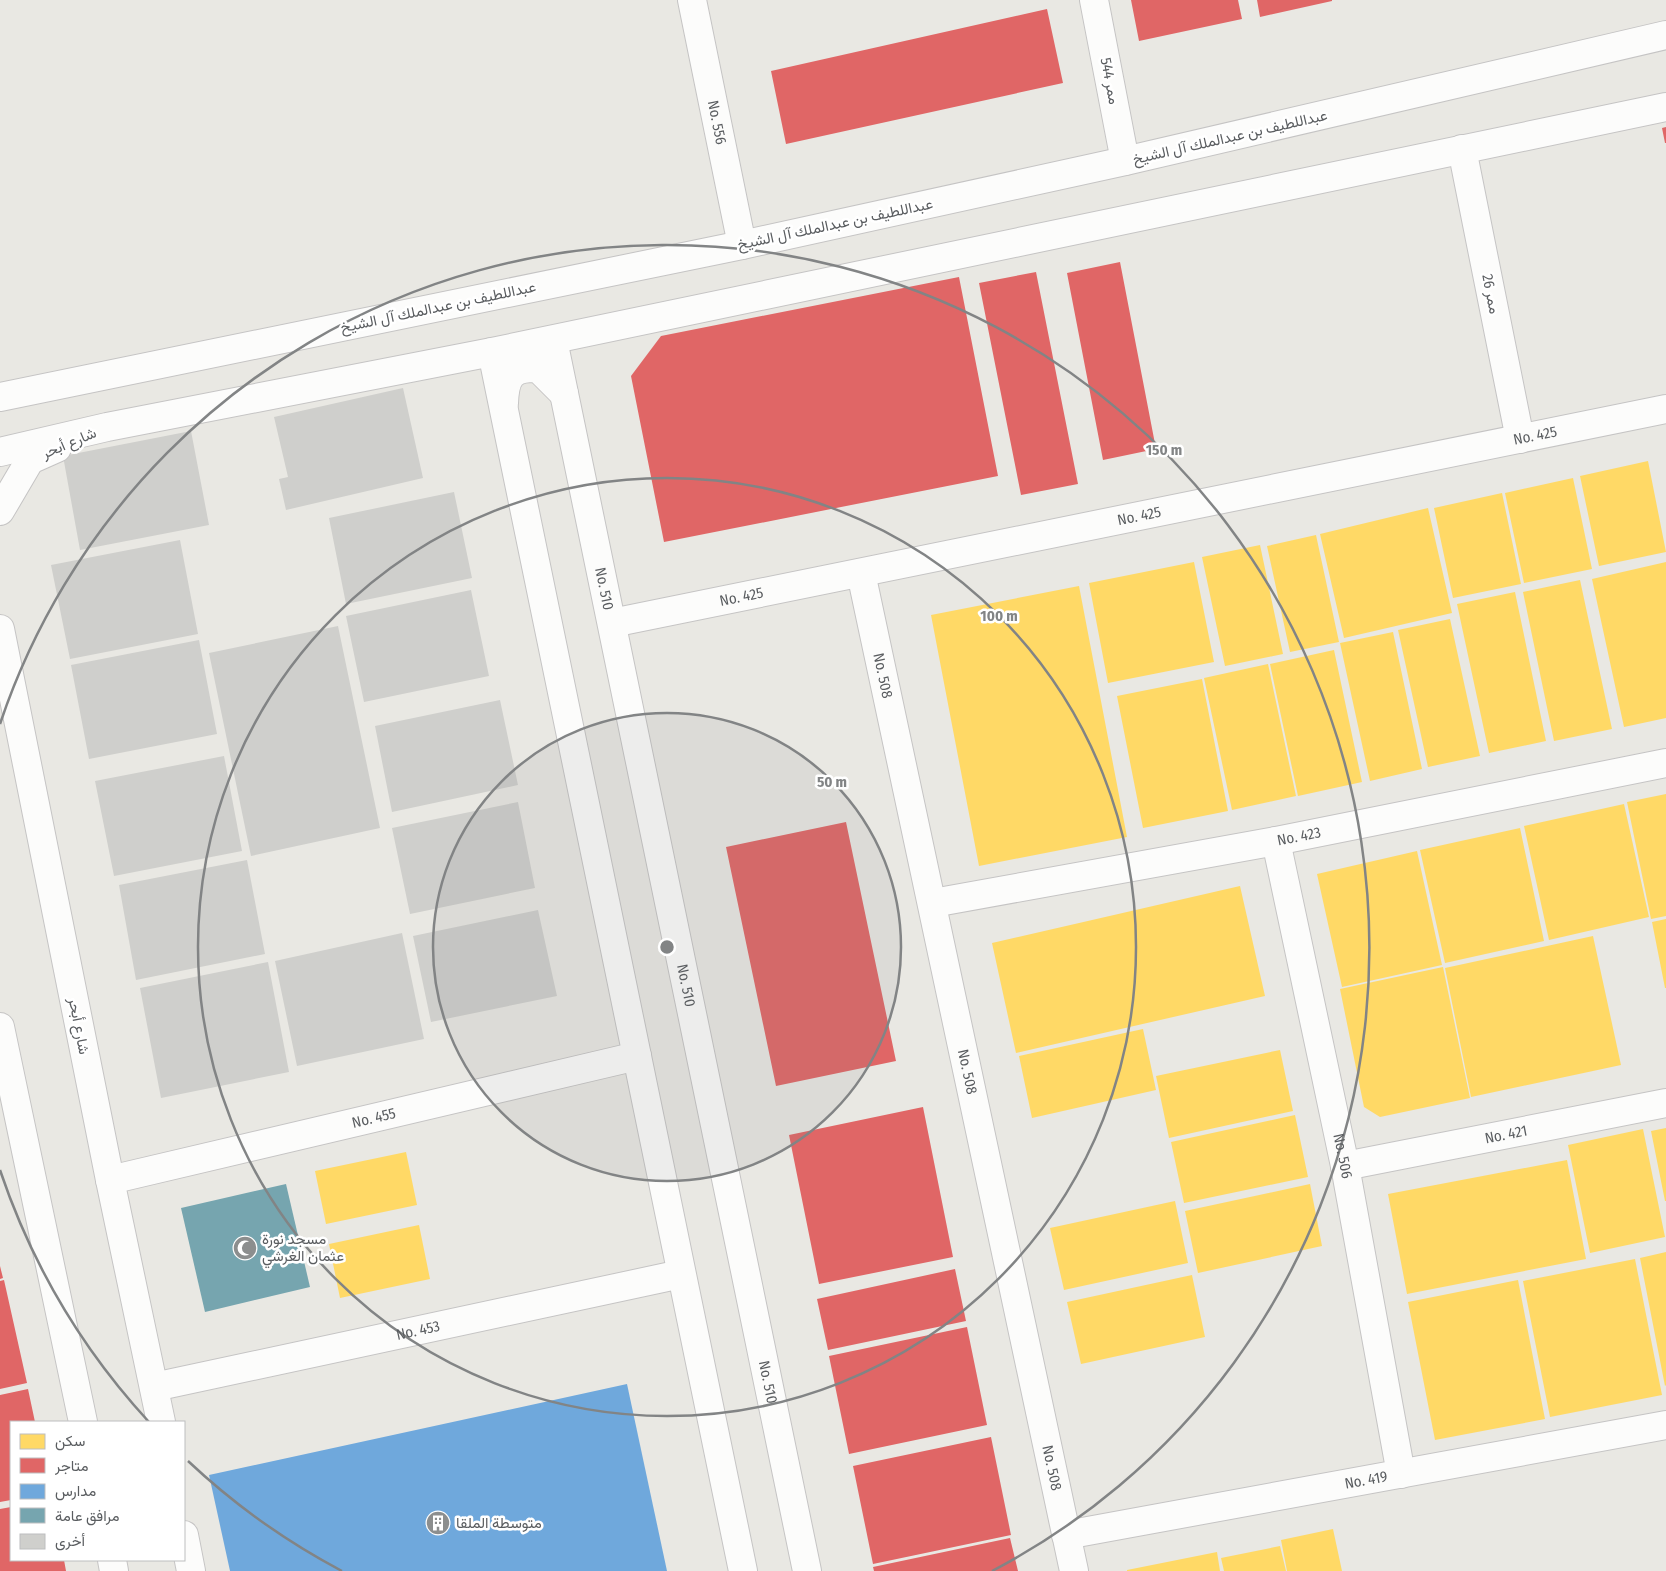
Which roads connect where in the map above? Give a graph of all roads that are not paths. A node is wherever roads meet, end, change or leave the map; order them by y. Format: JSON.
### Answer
{"nodes":[{"id":1,"x":692,"y":0,"type":"edge"},
{"id":2,"x":1094,"y":0,"type":"edge"},
{"id":3,"x":1666,"y":34,"type":"edge"},
{"id":4,"x":1666,"y":106,"type":"edge"},
{"id":5,"x":1462,"y":149,"type":"junction"},
{"id":6,"x":1125,"y":161,"type":"junction"},
{"id":7,"x":742,"y":245,"type":"junction"},
{"id":8,"x":553,"y":340,"type":"junction"},
{"id":9,"x":492,"y":352,"type":"junction"},
{"id":10,"x":564,"y":394,"type":"junction"},
{"id":11,"x":0,"y":397,"type":"edge"},
{"id":12,"x":504,"y":409,"type":"junction"},
{"id":13,"x":1666,"y":409,"type":"edge"},
{"id":14,"x":107,"y":427,"type":"junction"},
{"id":15,"x":1520,"y":439,"type":"junction"},
{"id":16,"x":0,"y":452,"type":"edge"},
{"id":17,"x":0,"y":511,"type":"edge"},
{"id":18,"x":860,"y":573,"type":"junction"},
{"id":19,"x":612,"y":623,"type":"junction"},
{"id":20,"x":0,"y":630,"type":"edge"},
{"id":21,"x":1666,"y":763,"type":"edge"},
{"id":22,"x":1276,"y":841,"type":"junction"},
{"id":23,"x":933,"y":903,"type":"junction"},
{"id":24,"x":0,"y":1027,"type":"edge"},
{"id":25,"x":637,"y":1056,"type":"junction"},
{"id":26,"x":1666,"y":1103,"type":"edge"},
{"id":27,"x":1345,"y":1166,"type":"junction"},
{"id":28,"x":110,"y":1180,"type":"junction"},
{"id":29,"x":682,"y":1274,"type":"junction"},
{"id":30,"x":154,"y":1387,"type":"junction"},
{"id":31,"x":83,"y":1421,"type":"edge"},
{"id":32,"x":161,"y":1421,"type":"edge"},
{"id":33,"x":1666,"y":1425,"type":"edge"},
{"id":34,"x":1401,"y":1474,"type":"junction"},
{"id":35,"x":1066,"y":1535,"type":"junction"},
{"id":36,"x":185,"y":1540,"type":"edge"},
{"id":37,"x":191,"y":1571,"type":"edge"},
{"id":38,"x":743,"y":1571,"type":"edge"},
{"id":39,"x":807,"y":1571,"type":"edge"},
{"id":40,"x":1074,"y":1571,"type":"edge"}],
"edges":[{"from":1,"to":7,"type":"street","name":"No. 556"},
{"from":2,"to":6,"type":"street","name":"ممر 544"},
{"from":3,"to":6,"type":"street","name":"عبداللطيف بن عبدالملك آل الشيخ"},
{"from":4,"to":5,"type":"street"},
{"from":5,"to":8,"type":"street"},
{"from":5,"to":15,"type":"street","name":"ممر 26"},
{"from":6,"to":7,"type":"street","name":"عبداللطيف بن عبدالملك آل الشيخ"},
{"from":7,"to":11,"type":"street","name":"عبداللطيف بن عبدالملك آل الشيخ"},
{"from":8,"to":9,"type":"street"},
{"from":8,"to":10,"type":"street","name":"No. 510"},
{"from":9,"to":12,"type":"street"},
{"from":9,"to":14,"type":"street"},
{"from":10,"to":12,"type":"street"},
{"from":10,"to":19,"type":"street","name":"No. 510"},
{"from":12,"to":25,"type":"street"},
{"from":13,"to":15,"type":"street","name":"No. 425"},
{"from":14,"to":16,"type":"street"},
{"from":14,"to":17,"type":"street","name":"شارع أبحر"},
{"from":15,"to":18,"type":"street","name":"No. 425"},
{"from":18,"to":19,"type":"street","name":"No. 425"},
{"from":18,"to":23,"type":"street","name":"No. 508"},
{"from":19,"to":39,"type":"street","name":"No. 510"},
{"from":20,"to":28,"type":"street","name":"شارع أبحر"},
{"from":21,"to":22,"type":"street","name":"No. 423"},
{"from":22,"to":23,"type":"street","name":"No. 423"},
{"from":22,"to":27,"type":"street","name":"No. 506"},
{"from":23,"to":35,"type":"street","name":"No. 508"},
{"from":24,"to":31,"type":"street"},
{"from":25,"to":28,"type":"street","name":"No. 455"},
{"from":25,"to":29,"type":"street"},
{"from":26,"to":27,"type":"street","name":"No. 421"},
{"from":27,"to":34,"type":"street","name":"No. 506"},
{"from":28,"to":30,"type":"street","name":"شارع أبحر"},
{"from":29,"to":30,"type":"street","name":"No. 453"},
{"from":29,"to":38,"type":"street"},
{"from":30,"to":32,"type":"street","name":"شارع أبحر"},
{"from":33,"to":34,"type":"street","name":"No. 419"},
{"from":34,"to":35,"type":"street","name":"No. 419"},
{"from":35,"to":40,"type":"street","name":"No. 508"},
{"from":36,"to":37,"type":"street"}]}
